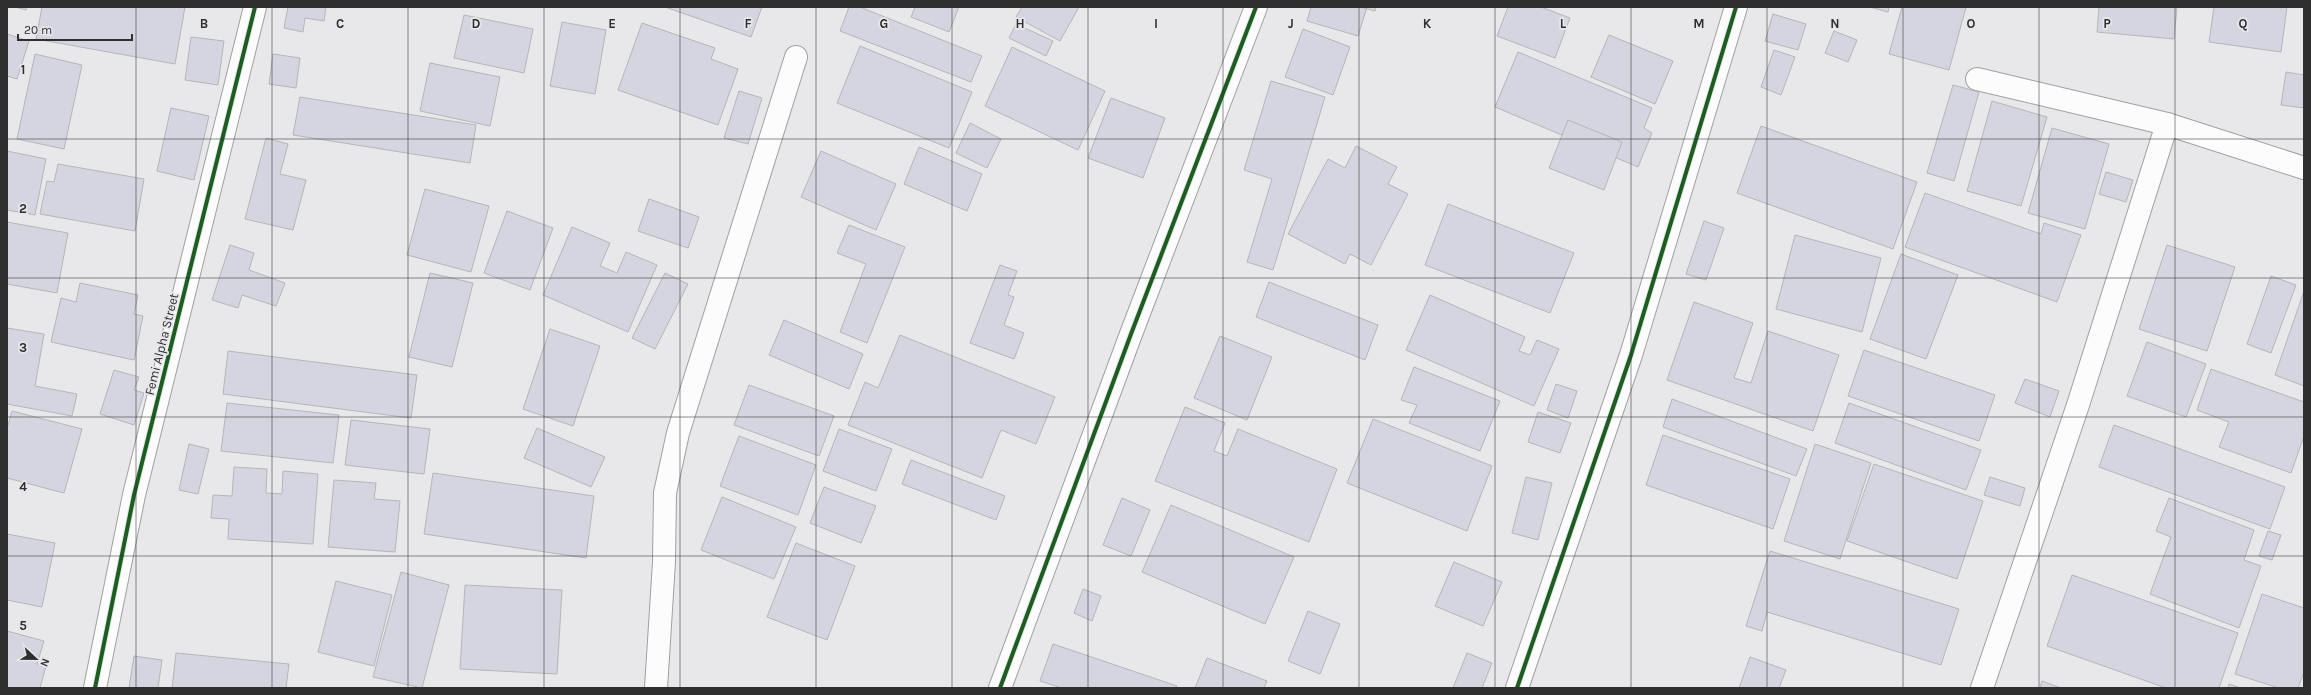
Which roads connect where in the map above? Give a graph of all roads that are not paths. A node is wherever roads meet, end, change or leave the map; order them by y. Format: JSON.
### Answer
{"nodes":[{"id":1,"x":255,"y":7,"type":"edge"},
{"id":2,"x":1256,"y":7,"type":"edge"},
{"id":3,"x":1736,"y":7,"type":"edge"},
{"id":4,"x":796,"y":58,"type":"dead end"},
{"id":5,"x":1977,"y":79,"type":"dead end"},
{"id":6,"x":2167,"y":124,"type":"junction"},
{"id":7,"x":2304,"y":168,"type":"edge"},
{"id":8,"x":95,"y":688,"type":"edge"},
{"id":9,"x":656,"y":688,"type":"edge"},
{"id":10,"x":1000,"y":688,"type":"edge"},
{"id":11,"x":1517,"y":688,"type":"edge"},
{"id":12,"x":1982,"y":688,"type":"edge"}],
"edges":[{"from":1,"to":8,"type":"street","name":"Femi Alpha Street"},
{"from":2,"to":10,"type":"street"},
{"from":3,"to":11,"type":"street"},
{"from":4,"to":9,"type":"street"},
{"from":5,"to":6,"type":"street"},
{"from":6,"to":7,"type":"street"},
{"from":6,"to":12,"type":"street"}]}
